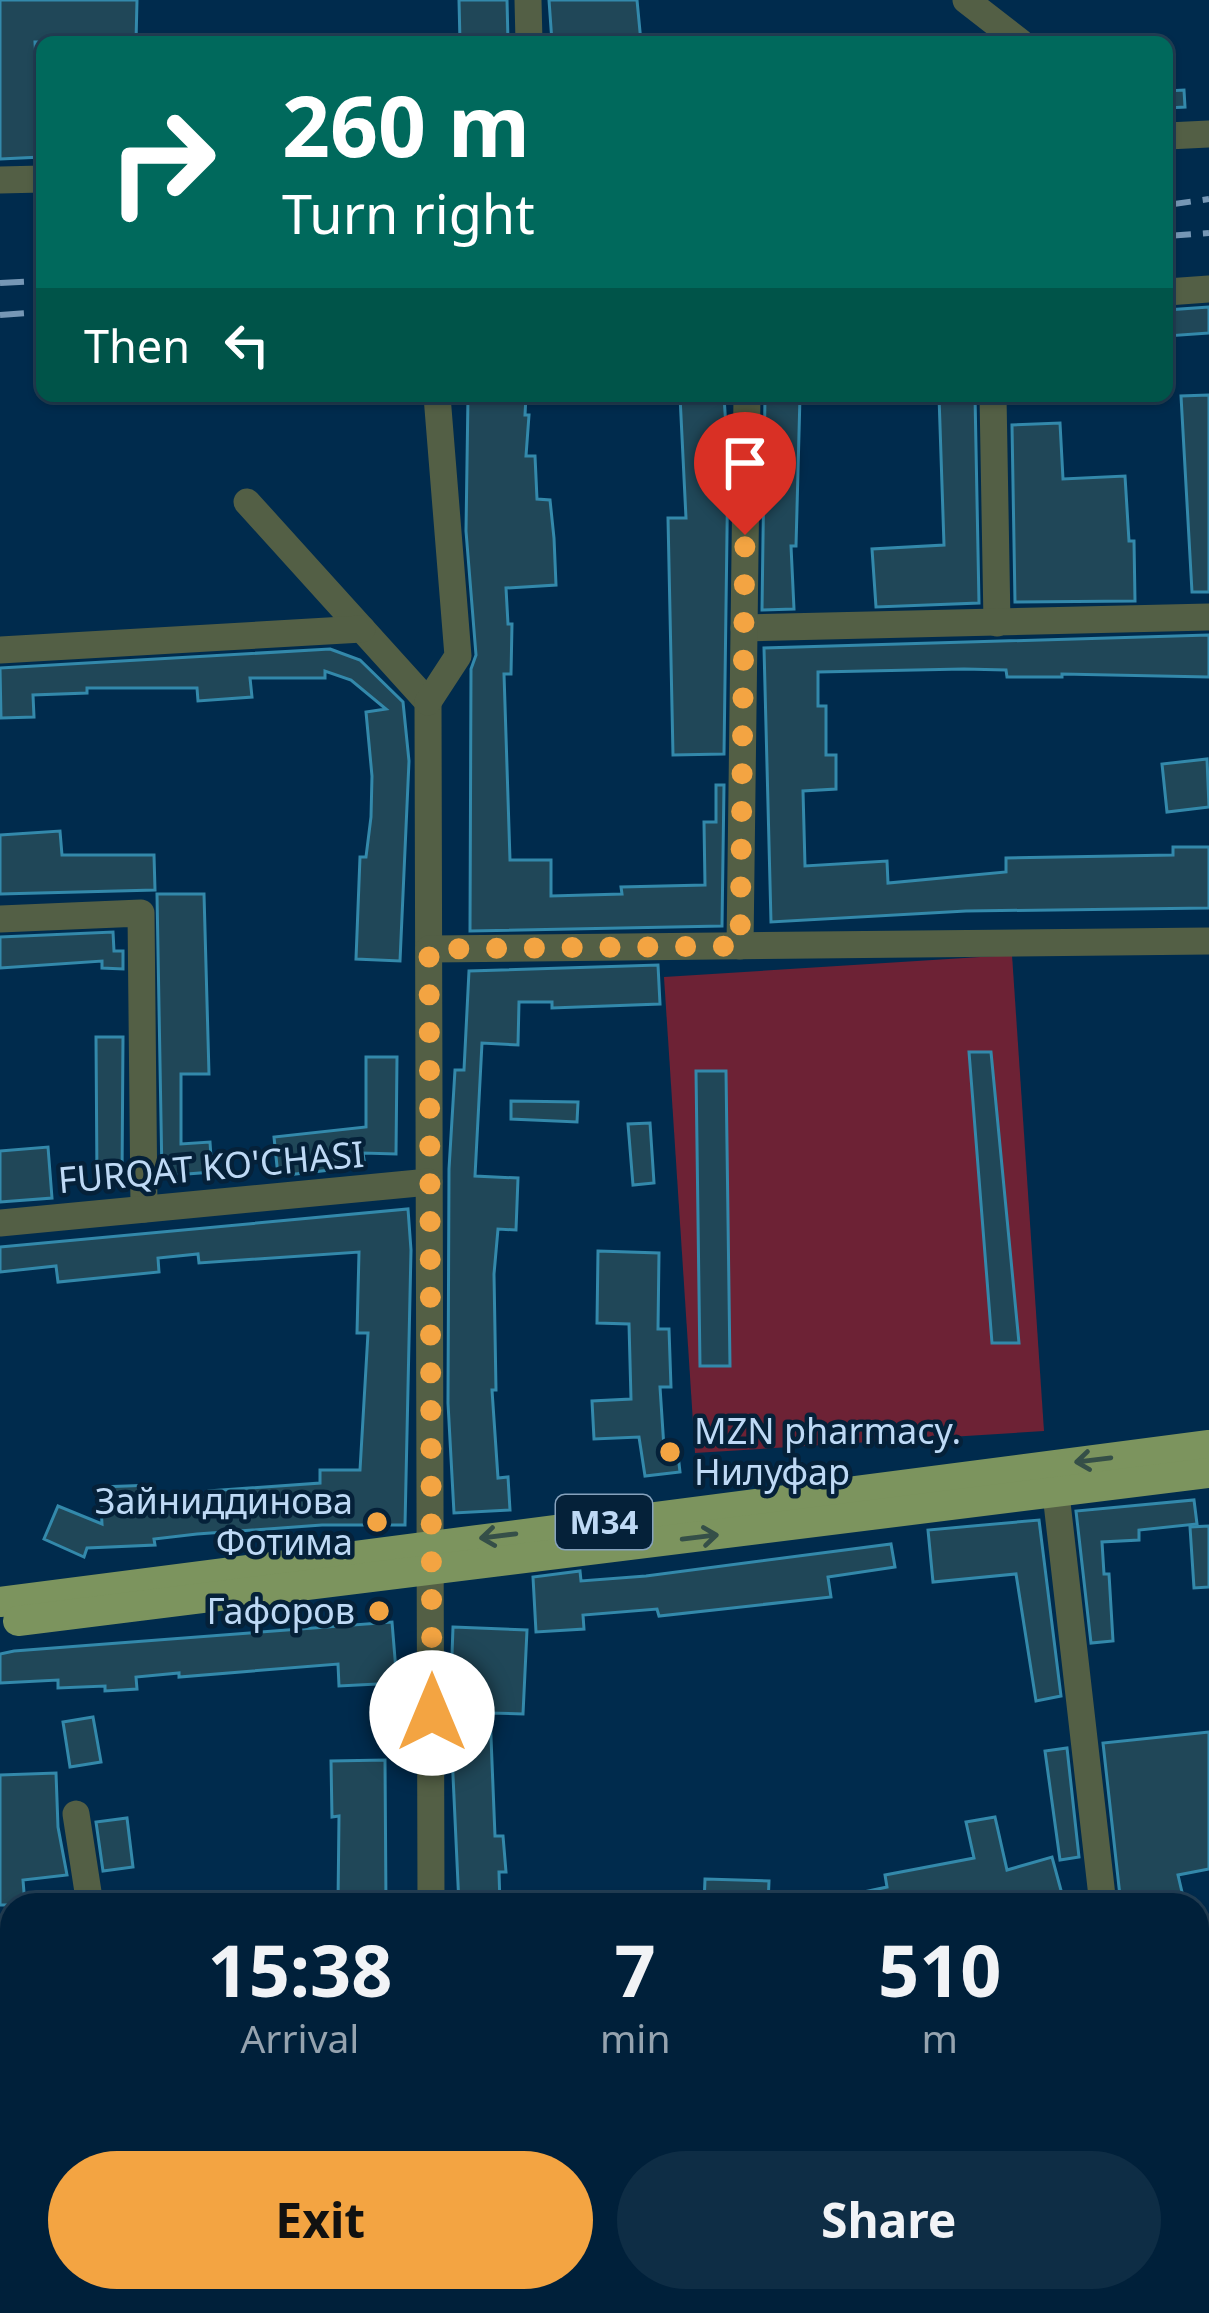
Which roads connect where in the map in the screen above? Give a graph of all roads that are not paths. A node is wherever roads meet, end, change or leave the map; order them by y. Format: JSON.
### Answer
{"nodes":[{"id":1,"x":528,"y":0,"type":"edge"},
{"id":2,"x":965,"y":0,"type":"edge"},
{"id":3,"x":529,"y":36,"type":"edge"},
{"id":4,"x":1012,"y":36,"type":"edge"},
{"id":5,"x":1209,"y":134,"type":"edge"},
{"id":6,"x":1173,"y":136,"type":"edge"},
{"id":7,"x":36,"y":179,"type":"edge"},
{"id":8,"x":0,"y":180,"type":"edge"},
{"id":9,"x":1209,"y":289,"type":"edge"},
{"id":10,"x":1173,"y":292,"type":"edge"},
{"id":11,"x":437,"y":402,"type":"edge"},
{"id":12,"x":747,"y":402,"type":"edge"},
{"id":13,"x":993,"y":402,"type":"edge"},
{"id":14,"x":247,"y":502,"type":"dead end"},
{"id":15,"x":1209,"y":616,"type":"edge"},
{"id":16,"x":997,"y":622,"type":"junction"},
{"id":17,"x":744,"y":628,"type":"junction"},
{"id":18,"x":362,"y":629,"type":"junction"},
{"id":19,"x":0,"y":650,"type":"edge"},
{"id":20,"x":428,"y":702,"type":"junction"},
{"id":21,"x":0,"y":919,"type":"edge"},
{"id":22,"x":1209,"y":941,"type":"edge"},
{"id":23,"x":740,"y":946,"type":"junction"},
{"id":24,"x":429,"y":949,"type":"junction"},
{"id":25,"x":430,"y":1182,"type":"junction"},
{"id":26,"x":144,"y":1209,"type":"junction"},
{"id":27,"x":0,"y":1223,"type":"edge"},
{"id":28,"x":1209,"y":1445,"type":"edge"},
{"id":29,"x":1209,"y":1473,"type":"edge"},
{"id":30,"x":1056,"y":1494,"type":"junction"},
{"id":31,"x":433,"y":1557,"type":"junction"},
{"id":32,"x":0,"y":1602,"type":"edge"},
{"id":33,"x":0,"y":1623,"type":"edge"},
{"id":34,"x":76,"y":1814,"type":"dead end"},
{"id":35,"x":88,"y":1893,"type":"edge"},
{"id":36,"x":431,"y":1893,"type":"edge"},
{"id":37,"x":1102,"y":1893,"type":"edge"}],
"edges":[{"from":1,"to":3,"type":"street"},
{"from":2,"to":4,"type":"street"},
{"from":5,"to":6,"type":"street"},
{"from":7,"to":8,"type":"street"},
{"from":9,"to":10,"type":"street"},
{"from":11,"to":20,"type":"street"},
{"from":12,"to":17,"type":"street"},
{"from":13,"to":16,"type":"street"},
{"from":14,"to":18,"type":"street"},
{"from":15,"to":16,"type":"street"},
{"from":16,"to":17,"type":"street"},
{"from":17,"to":23,"type":"street"},
{"from":18,"to":19,"type":"street"},
{"from":18,"to":20,"type":"street"},
{"from":20,"to":24,"type":"street"},
{"from":21,"to":26,"type":"street"},
{"from":22,"to":23,"type":"street"},
{"from":23,"to":24,"type":"street"},
{"from":24,"to":25,"type":"street"},
{"from":25,"to":26,"type":"street","name":"FURQAT KO'CHASI"},
{"from":25,"to":31,"type":"street"},
{"from":26,"to":27,"type":"street","name":"FURQAT KO'CHASI"},
{"from":28,"to":31,"type":"main road","number":"M34","one_way":true},
{"from":29,"to":30,"type":"main road","number":"M34"},
{"from":31,"to":30,"type":"main road","number":"M34","one_way":true},
{"from":30,"to":37,"type":"street"},
{"from":31,"to":32,"type":"main road","number":"M34"},
{"from":31,"to":33,"type":"main road","number":"M34"},
{"from":31,"to":36,"type":"street"},
{"from":34,"to":35,"type":"street"}]}
